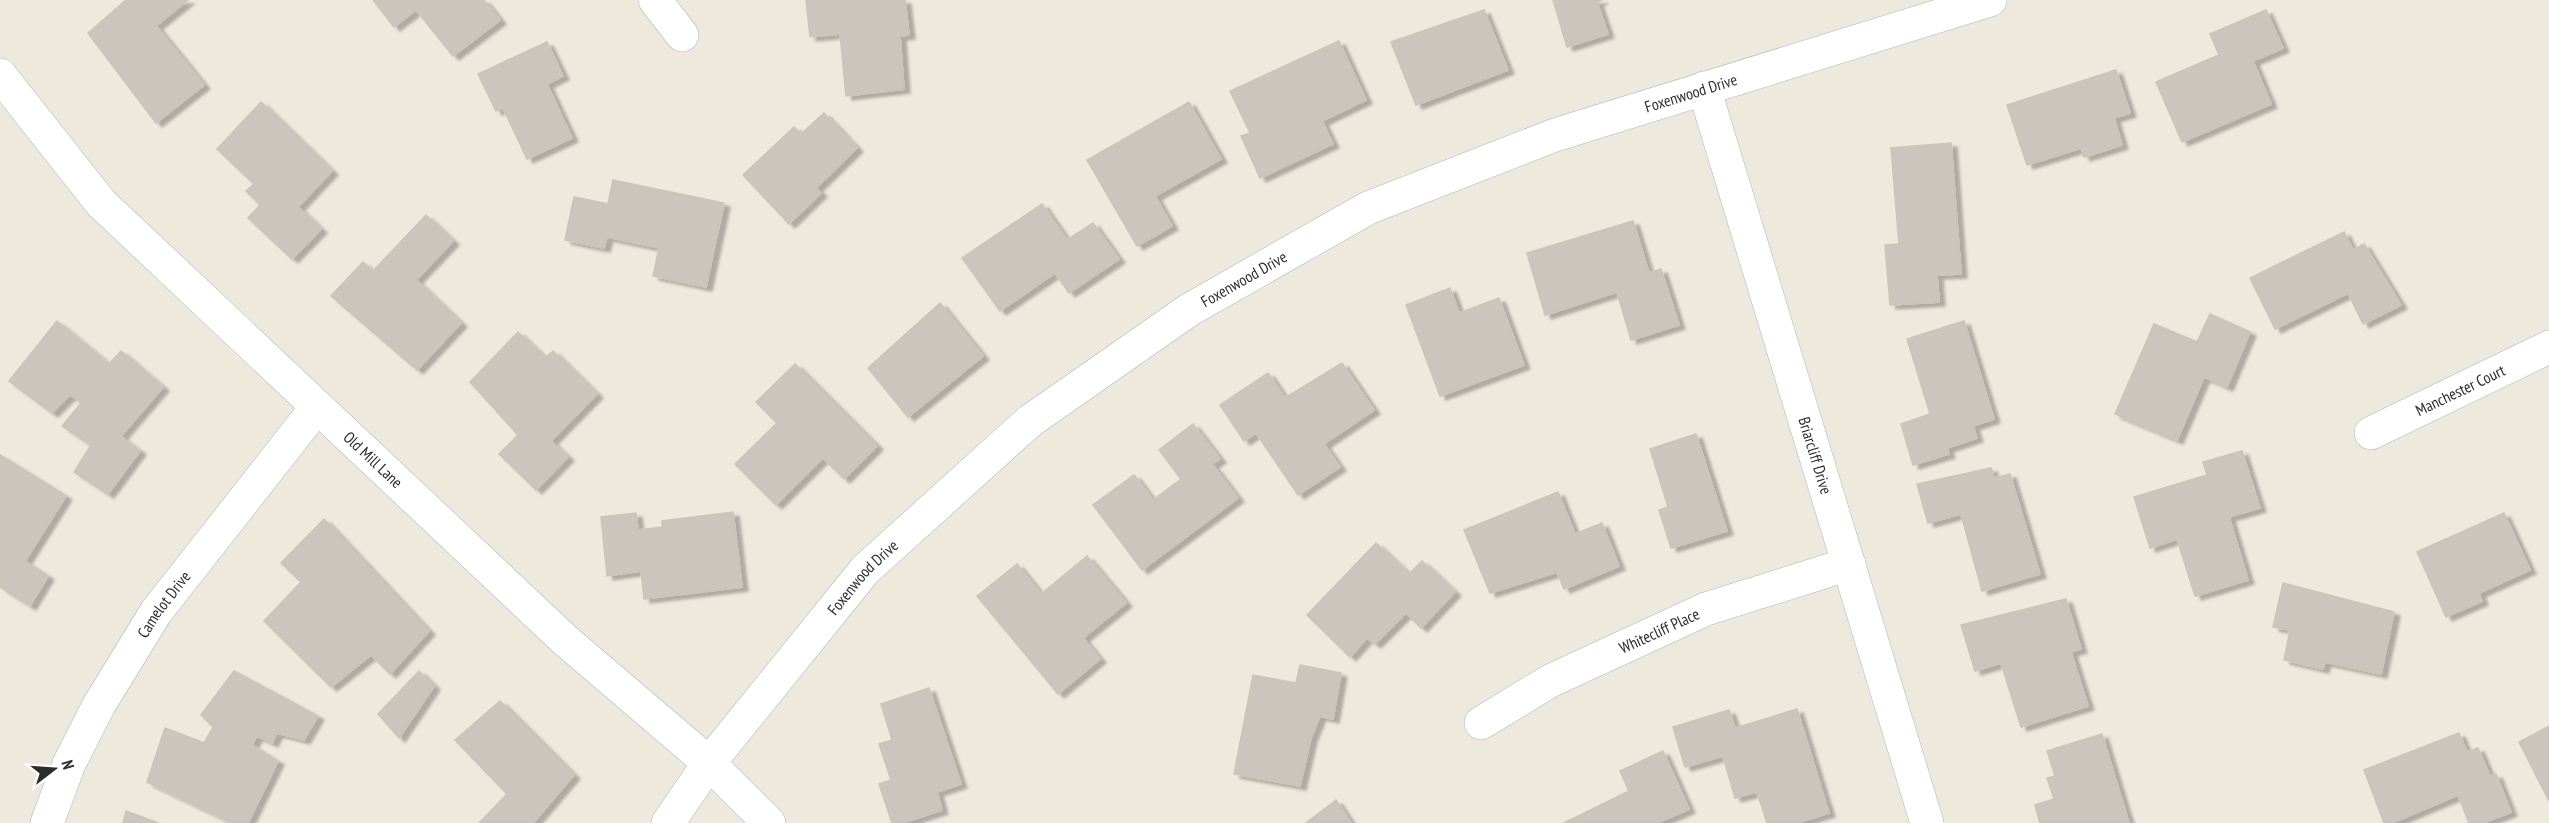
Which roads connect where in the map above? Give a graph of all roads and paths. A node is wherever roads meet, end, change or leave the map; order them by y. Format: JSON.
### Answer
{"nodes":[{"id":1,"x":655,"y":0,"type":"edge"},
{"id":2,"x":1990,"y":0,"type":"edge"},
{"id":3,"x":682,"y":35,"type":"dead end"},
{"id":4,"x":0,"y":75,"type":"edge"},
{"id":5,"x":1704,"y":87,"type":"junction"},
{"id":6,"x":2549,"y":347,"type":"edge"},
{"id":7,"x":317,"y":407,"type":"junction"},
{"id":8,"x":2371,"y":433,"type":"dead end"},
{"id":9,"x":1849,"y":564,"type":"junction"},
{"id":10,"x":1481,"y":723,"type":"dead end"},
{"id":11,"x":709,"y":763,"type":"junction"},
{"id":12,"x":47,"y":823,"type":"edge"},
{"id":13,"x":668,"y":823,"type":"edge"},
{"id":14,"x":769,"y":823,"type":"edge"},
{"id":15,"x":1927,"y":823,"type":"edge"}],
"edges":[{"from":1,"to":3,"type":"street"},
{"from":2,"to":5,"type":"street","name":"Foxenwood Drive"},
{"from":4,"to":7,"type":"street","name":"Old Mill Lane"},
{"from":5,"to":9,"type":"street","name":"Briarcliff Drive"},
{"from":5,"to":11,"type":"street","name":"Foxenwood Drive"},
{"from":6,"to":8,"type":"street","name":"Manchester Court"},
{"from":7,"to":11,"type":"street","name":"Old Mill Lane"},
{"from":7,"to":12,"type":"street","name":"Camelot Drive"},
{"from":9,"to":10,"type":"street","name":"Whitecliff Place"},
{"from":9,"to":15,"type":"street","name":"Briarcliff Drive"},
{"from":11,"to":13,"type":"street","name":"Foxenwood Drive"},
{"from":11,"to":14,"type":"street","name":"Old Mill Lane"}]}
